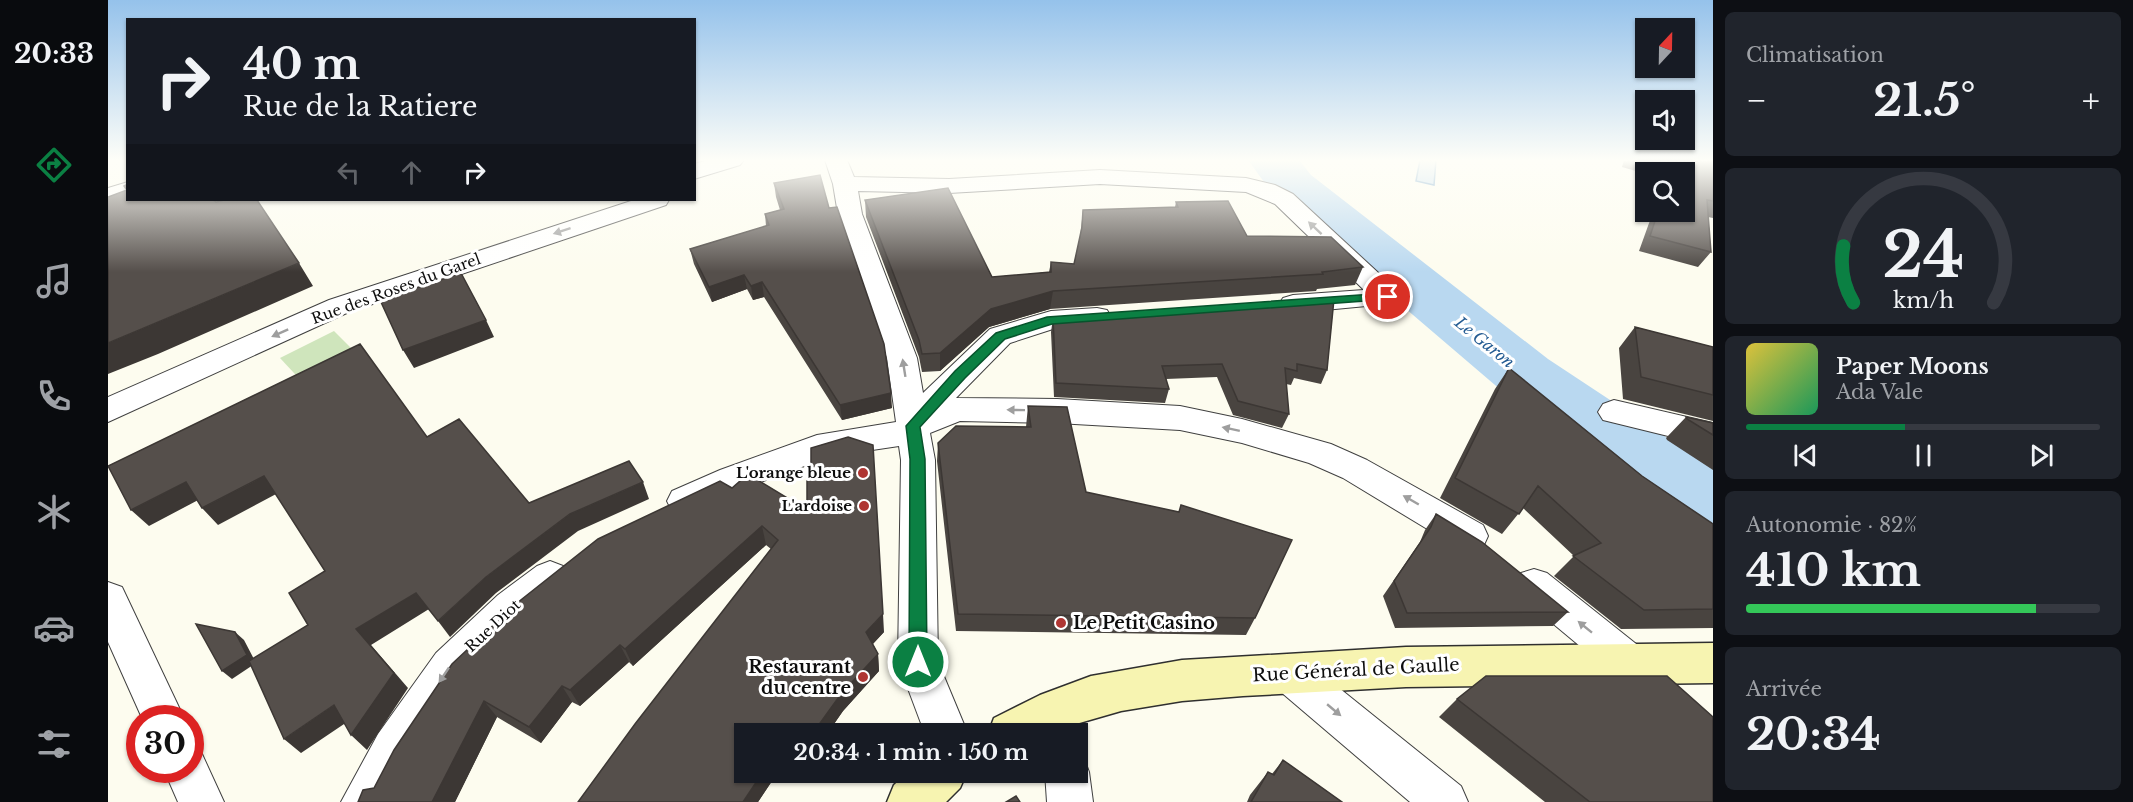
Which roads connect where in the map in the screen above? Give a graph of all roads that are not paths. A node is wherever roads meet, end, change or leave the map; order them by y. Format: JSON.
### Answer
{"nodes":[{"id":1,"x":846,"y":197,"type":"edge"},
{"id":2,"x":1281,"y":197,"type":"edge"},
{"id":3,"x":654,"y":201,"type":"edge"},
{"id":4,"x":1261,"y":306,"type":"edge"},
{"id":5,"x":1122,"y":316,"type":"edge"},
{"id":6,"x":108,"y":410,"type":"edge"},
{"id":7,"x":1614,"y":412,"type":"dead end"},
{"id":8,"x":913,"y":429,"type":"junction"},
{"id":9,"x":1713,"y":435,"type":"edge"},
{"id":10,"x":657,"y":514,"type":"edge"},
{"id":11,"x":572,"y":560,"type":"edge"},
{"id":12,"x":108,"y":599,"type":"edge"},
{"id":13,"x":1713,"y":663,"type":"edge"},
{"id":14,"x":1639,"y":664,"type":"junction"},
{"id":15,"x":1289,"y":673,"type":"junction"},
{"id":16,"x":1685,"y":700,"type":"edge"},
{"id":17,"x":157,"y":705,"type":"edge"},
{"id":18,"x":1062,"y":720,"type":"edge"},
{"id":19,"x":943,"y":723,"type":"edge"},
{"id":20,"x":192,"y":783,"type":"edge"},
{"id":21,"x":932,"y":783,"type":"edge"},
{"id":22,"x":1068,"y":783,"type":"edge"},
{"id":23,"x":201,"y":802,"type":"edge"},
{"id":24,"x":364,"y":802,"type":"edge"},
{"id":25,"x":911,"y":802,"type":"edge"},
{"id":26,"x":1070,"y":802,"type":"edge"},
{"id":27,"x":1445,"y":802,"type":"edge"}],
"edges":[{"from":8,"to":1,"type":"street","one_way":true},
{"from":4,"to":2,"type":"street","one_way":true},
{"from":3,"to":6,"type":"street","name":"Rue des Roses du Garel","one_way":true},
{"from":5,"to":8,"type":"street"},
{"from":7,"to":9,"type":"street"},
{"from":8,"to":10,"type":"street"},
{"from":14,"to":8,"type":"street","one_way":true},
{"from":8,"to":19,"type":"street"},
{"from":11,"to":24,"type":"street","name":"Rue Diot","one_way":true},
{"from":12,"to":17,"type":"street"},
{"from":13,"to":14,"type":"street","name":"Rue Général de Gaulle"},
{"from":14,"to":15,"type":"street","name":"Rue Général de Gaulle"},
{"from":14,"to":16,"type":"street"},
{"from":15,"to":18,"type":"street","name":"Rue Général de Gaulle"},
{"from":15,"to":27,"type":"street","one_way":true},
{"from":20,"to":23,"type":"street"},
{"from":21,"to":25,"type":"street"},
{"from":22,"to":26,"type":"street"}]}
